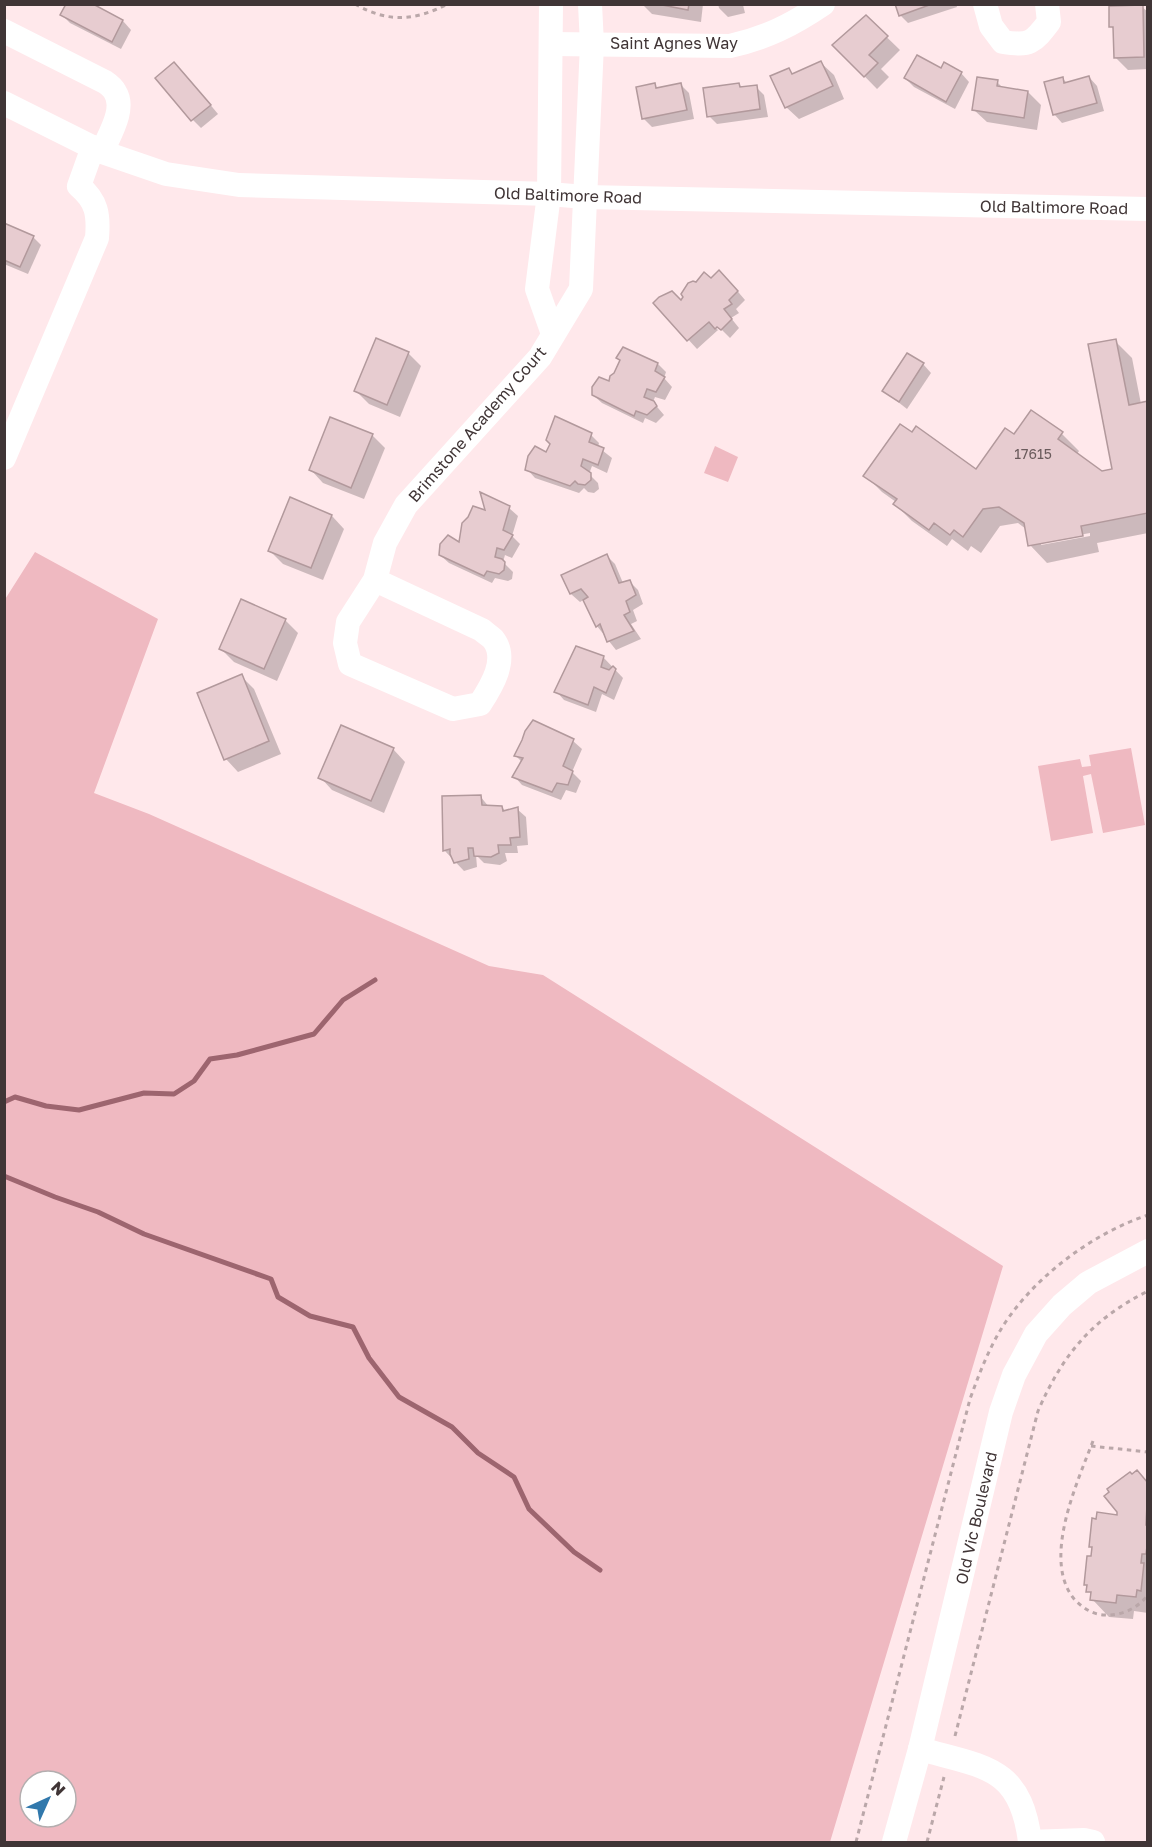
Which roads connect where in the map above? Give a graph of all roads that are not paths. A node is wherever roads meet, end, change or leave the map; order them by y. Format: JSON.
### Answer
{"nodes":[{"id":1,"x":551,"y":4,"type":"edge"},
{"id":2,"x":590,"y":4,"type":"edge"},
{"id":3,"x":823,"y":4,"type":"edge"},
{"id":4,"x":985,"y":4,"type":"edge"},
{"id":5,"x":1047,"y":4,"type":"edge"},
{"id":6,"x":4,"y":31,"type":"edge"},
{"id":7,"x":551,"y":44,"type":"junction"},
{"id":8,"x":592,"y":44,"type":"junction"},
{"id":9,"x":4,"y":103,"type":"edge"},
{"id":10,"x":98,"y":150,"type":"junction"},
{"id":11,"x":549,"y":194,"type":"junction"},
{"id":12,"x":585,"y":197,"type":"junction"},
{"id":13,"x":1148,"y":209,"type":"edge"},
{"id":14,"x":553,"y":334,"type":"junction"},
{"id":15,"x":4,"y":458,"type":"edge"},
{"id":16,"x":375,"y":580,"type":"junction"},
{"id":17,"x":1148,"y":1251,"type":"edge"},
{"id":18,"x":920,"y":1749,"type":"junction"},
{"id":19,"x":894,"y":1842,"type":"edge"},
{"id":20,"x":1030,"y":1842,"type":"edge"},
{"id":21,"x":1093,"y":1842,"type":"edge"}],
"edges":[{"from":1,"to":7,"type":"street","name":"Brimstone Academy Court"},
{"from":2,"to":8,"type":"street","name":"Brimstone Academy Court"},
{"from":3,"to":8,"type":"street","name":"Saint Agnes Way"},
{"from":4,"to":5,"type":"street"},
{"from":6,"to":10,"type":"street"},
{"from":7,"to":8,"type":"street","name":"Saint Agnes Way"},
{"from":7,"to":11,"type":"street","name":"Brimstone Academy Court"},
{"from":8,"to":12,"type":"street","name":"Brimstone Academy Court"},
{"from":9,"to":10,"type":"street","name":"Old Baltimore Road"},
{"from":10,"to":11,"type":"street","name":"Old Baltimore Road"},
{"from":10,"to":15,"type":"street"},
{"from":11,"to":12,"type":"street","name":"Old Baltimore Road"},
{"from":11,"to":14,"type":"street","name":"Brimstone Academy Court"},
{"from":12,"to":13,"type":"street","name":"Old Baltimore Road"},
{"from":12,"to":14,"type":"street","name":"Brimstone Academy Court"},
{"from":14,"to":16,"type":"street","name":"Brimstone Academy Court"},
{"from":16,"to":16,"type":"street","name":"Brimstone Academy Court"},
{"from":17,"to":18,"type":"street","name":"Old Vic Boulevard"},
{"from":18,"to":19,"type":"street","name":"Old Vic Boulevard"},
{"from":18,"to":20,"type":"street"},
{"from":20,"to":21,"type":"street"}]}
